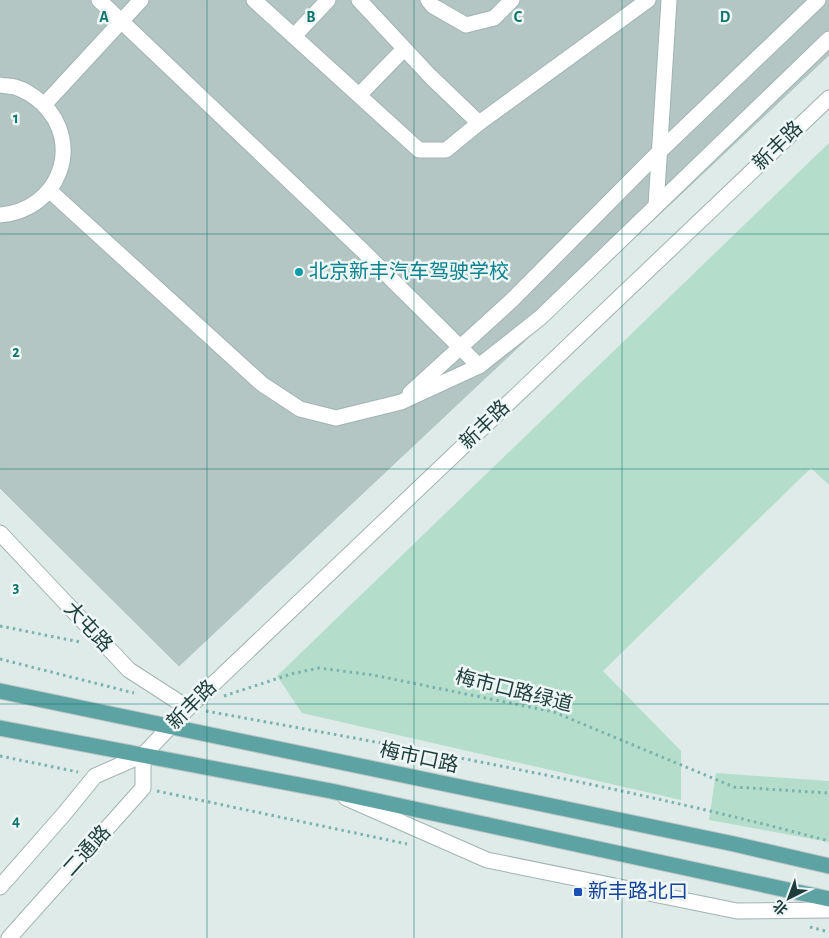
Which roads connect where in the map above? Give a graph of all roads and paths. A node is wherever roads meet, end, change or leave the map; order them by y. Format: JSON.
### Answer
{"nodes":[{"id":1,"x":99,"y":0,"type":"edge"},
{"id":2,"x":140,"y":0,"type":"edge"},
{"id":3,"x":254,"y":0,"type":"edge"},
{"id":4,"x":328,"y":0,"type":"edge"},
{"id":5,"x":359,"y":0,"type":"edge"},
{"id":6,"x":428,"y":0,"type":"edge"},
{"id":7,"x":512,"y":0,"type":"edge"},
{"id":8,"x":648,"y":0,"type":"edge"},
{"id":9,"x":669,"y":0,"type":"edge"},
{"id":10,"x":818,"y":0,"type":"edge"},
{"id":11,"x":121,"y":21,"type":"junction"},
{"id":12,"x":294,"y":36,"type":"junction"},
{"id":13,"x":829,"y":39,"type":"edge"},
{"id":14,"x":404,"y":49,"type":"junction"},
{"id":15,"x":0,"y":85,"type":"edge"},
{"id":16,"x":359,"y":95,"type":"junction"},
{"id":17,"x":829,"y":98,"type":"edge"},
{"id":18,"x":44,"y":105,"type":"junction"},
{"id":19,"x":479,"y":123,"type":"junction"},
{"id":20,"x":660,"y":151,"type":"junction"},
{"id":21,"x":50,"y":191,"type":"junction"},
{"id":22,"x":656,"y":206,"type":"junction"},
{"id":23,"x":0,"y":215,"type":"edge"},
{"id":24,"x":460,"y":347,"type":"junction"},
{"id":25,"x":479,"y":366,"type":"junction"},
{"id":26,"x":401,"y":402,"type":"junction"},
{"id":27,"x":0,"y":533,"type":"edge"},
{"id":28,"x":0,"y":626,"type":"edge"},
{"id":29,"x":108,"y":647,"type":"junction"},
{"id":30,"x":0,"y":659,"type":"edge"},
{"id":31,"x":0,"y":691,"type":"edge"},
{"id":32,"x":142,"y":695,"type":"dead end"},
{"id":33,"x":216,"y":698,"type":"dead end"},
{"id":34,"x":188,"y":708,"type":"junction"},
{"id":35,"x":169,"y":727,"type":"junction"},
{"id":36,"x":0,"y":728,"type":"edge"},
{"id":37,"x":143,"y":755,"type":"junction"},
{"id":38,"x":0,"y":756,"type":"edge"},
{"id":39,"x":95,"y":776,"type":"junction"},
{"id":40,"x":143,"y":788,"type":"junction"},
{"id":41,"x":330,"y":791,"type":"junction"},
{"id":42,"x":829,"y":793,"type":"edge"},
{"id":43,"x":829,"y":841,"type":"edge"},
{"id":44,"x":411,"y":844,"type":"dead end"},
{"id":45,"x":829,"y":866,"type":"edge"},
{"id":46,"x":0,"y":887,"type":"edge"},
{"id":47,"x":829,"y":899,"type":"edge"},
{"id":48,"x":829,"y":910,"type":"edge"},
{"id":49,"x":9,"y":938,"type":"edge"}],
"edges":[{"from":1,"to":11,"type":"street"},
{"from":2,"to":11,"type":"street"},
{"from":3,"to":12,"type":"street"},
{"from":4,"to":12,"type":"street"},
{"from":5,"to":14,"type":"street"},
{"from":6,"to":7,"type":"street"},
{"from":8,"to":19,"type":"street"},
{"from":9,"to":20,"type":"street"},
{"from":10,"to":20,"type":"street"},
{"from":11,"to":18,"type":"street"},
{"from":11,"to":24,"type":"street"},
{"from":12,"to":16,"type":"street"},
{"from":13,"to":22,"type":"street"},
{"from":14,"to":16,"type":"street"},
{"from":14,"to":19,"type":"street"},
{"from":15,"to":18,"type":"street"},
{"from":16,"to":19,"type":"street"},
{"from":17,"to":34,"type":"street","name":"新丰路"},
{"from":18,"to":21,"type":"street"},
{"from":20,"to":22,"type":"street"},
{"from":20,"to":24,"type":"street"},
{"from":21,"to":23,"type":"street"},
{"from":21,"to":26,"type":"street"},
{"from":22,"to":25,"type":"street"},
{"from":24,"to":25,"type":"street"},
{"from":24,"to":26,"type":"street"},
{"from":25,"to":26,"type":"street"},
{"from":27,"to":29,"type":"street","name":"大屯路"},
{"from":28,"to":29,"type":"path"},
{"from":29,"to":34,"type":"street","name":"大屯路"},
{"from":30,"to":32,"type":"path"},
{"from":31,"to":35,"type":"main road","name":"梅市口路"},
{"from":33,"to":42,"type":"path","name":"梅市口路绿道"},
{"from":34,"to":35,"type":"street","name":"新丰路"},
{"from":34,"to":43,"type":"path"},
{"from":35,"to":37,"type":"street","name":"新丰路"},
{"from":35,"to":45,"type":"main road","name":"梅市口路"},
{"from":36,"to":37,"type":"main road"},
{"from":37,"to":39,"type":"street"},
{"from":37,"to":40,"type":"street"},
{"from":37,"to":41,"type":"main road"},
{"from":38,"to":39,"type":"path"},
{"from":39,"to":46,"type":"street"},
{"from":40,"to":44,"type":"path"},
{"from":40,"to":49,"type":"street","name":"二通路"},
{"from":41,"to":47,"type":"main road"},
{"from":41,"to":48,"type":"street"}]}
